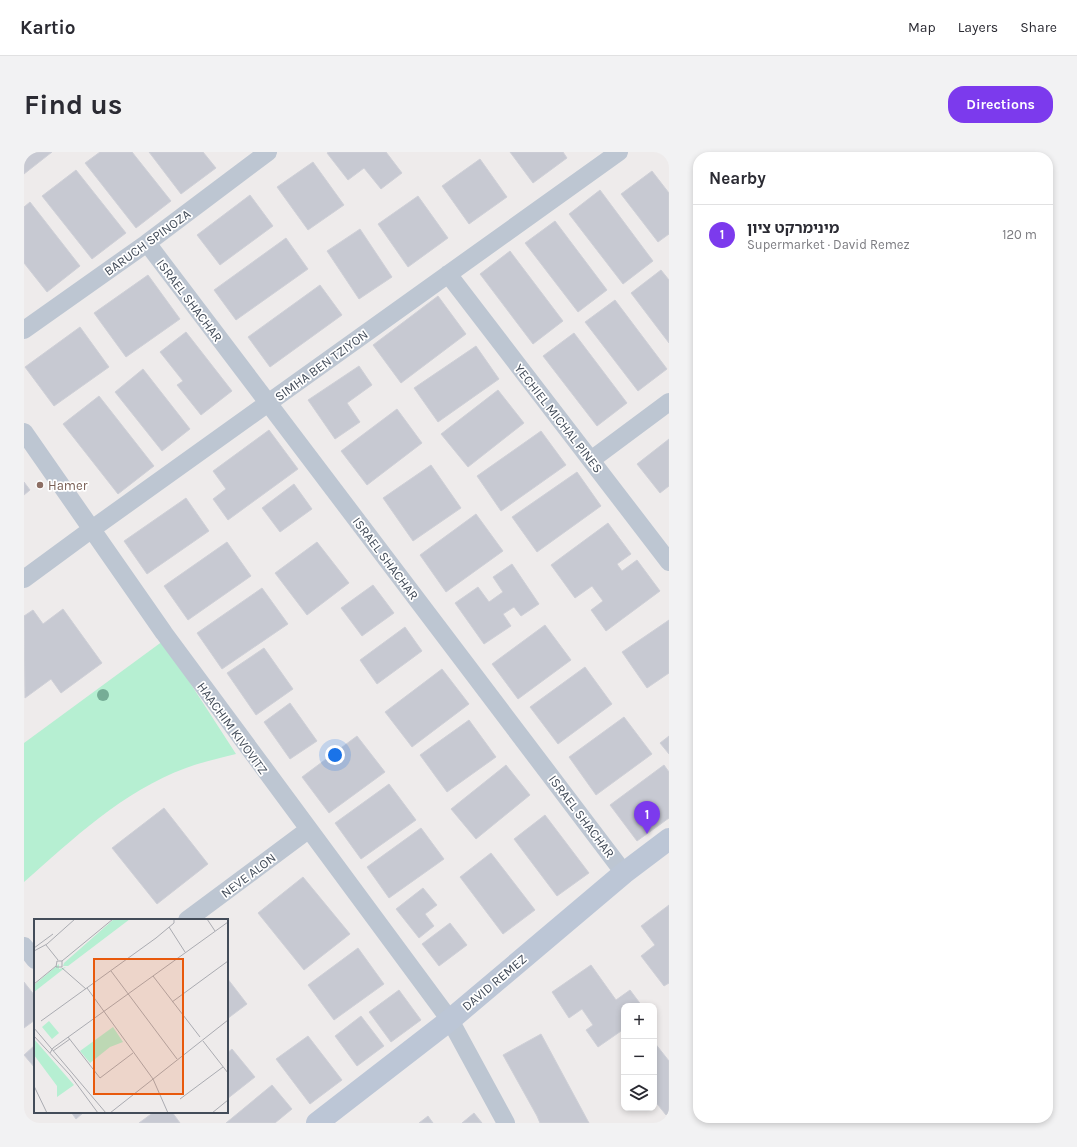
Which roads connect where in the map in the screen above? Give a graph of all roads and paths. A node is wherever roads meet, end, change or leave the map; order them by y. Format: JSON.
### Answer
{"nodes":[{"id":1,"x":268,"y":152,"type":"edge"},
{"id":2,"x":619,"y":152,"type":"edge"},
{"id":3,"x":147,"y":243,"type":"junction"},
{"id":4,"x":448,"y":274,"type":"junction"},
{"id":5,"x":24,"y":330,"type":"edge"},
{"id":6,"x":269,"y":402,"type":"junction"},
{"id":7,"x":669,"y":402,"type":"edge"},
{"id":8,"x":24,"y":432,"type":"edge"},
{"id":9,"x":590,"y":460,"type":"junction"},
{"id":10,"x":92,"y":529,"type":"junction"},
{"id":11,"x":669,"y":562,"type":"edge"},
{"id":12,"x":24,"y":579,"type":"edge"},
{"id":13,"x":308,"y":830,"type":"junction"},
{"id":14,"x":669,"y":839,"type":"edge"},
{"id":15,"x":624,"y":873,"type":"junction"},
{"id":16,"x":188,"y":919,"type":"edge"},
{"id":17,"x":24,"y":946,"type":"edge"},
{"id":18,"x":34,"y":959,"type":"edge"},
{"id":19,"x":450,"y":1020,"type":"junction"},
{"id":20,"x":317,"y":1123,"type":"edge"},
{"id":21,"x":506,"y":1123,"type":"edge"}],
"edges":[{"from":1,"to":3,"type":"street","name":"BARUCH SPINOZA"},
{"from":2,"to":4,"type":"street","name":"SIMHA BEN TZIYON"},
{"from":3,"to":5,"type":"street","name":"BARUCH SPINOZA"},
{"from":3,"to":6,"type":"street","name":"ISRAEL SHACHAR"},
{"from":4,"to":6,"type":"street","name":"SIMHA BEN TZIYON"},
{"from":4,"to":9,"type":"street","name":"YECHIEL MICHAL PINES"},
{"from":6,"to":10,"type":"street","name":"SIMHA BEN TZIYON"},
{"from":6,"to":15,"type":"street","name":"ISRAEL SHACHAR"},
{"from":7,"to":9,"type":"street"},
{"from":8,"to":10,"type":"street","name":"HAACHIM KIVOVITZ"},
{"from":9,"to":11,"type":"street","name":"YECHIEL MICHAL PINES"},
{"from":10,"to":12,"type":"street","name":"SIMHA BEN TZIYON"},
{"from":10,"to":13,"type":"street","name":"HAACHIM KIVOVITZ"},
{"from":13,"to":16,"type":"street","name":"NEVE ALON"},
{"from":13,"to":19,"type":"street","name":"HAACHIM KIVOVITZ"},
{"from":14,"to":15,"type":"street","name":"DAVID REMEZ"},
{"from":15,"to":19,"type":"street","name":"DAVID REMEZ"},
{"from":17,"to":18,"type":"street"},
{"from":19,"to":20,"type":"street","name":"DAVID REMEZ"},
{"from":19,"to":21,"type":"street","name":"HAACHIM KIVOVITZ"}]}
